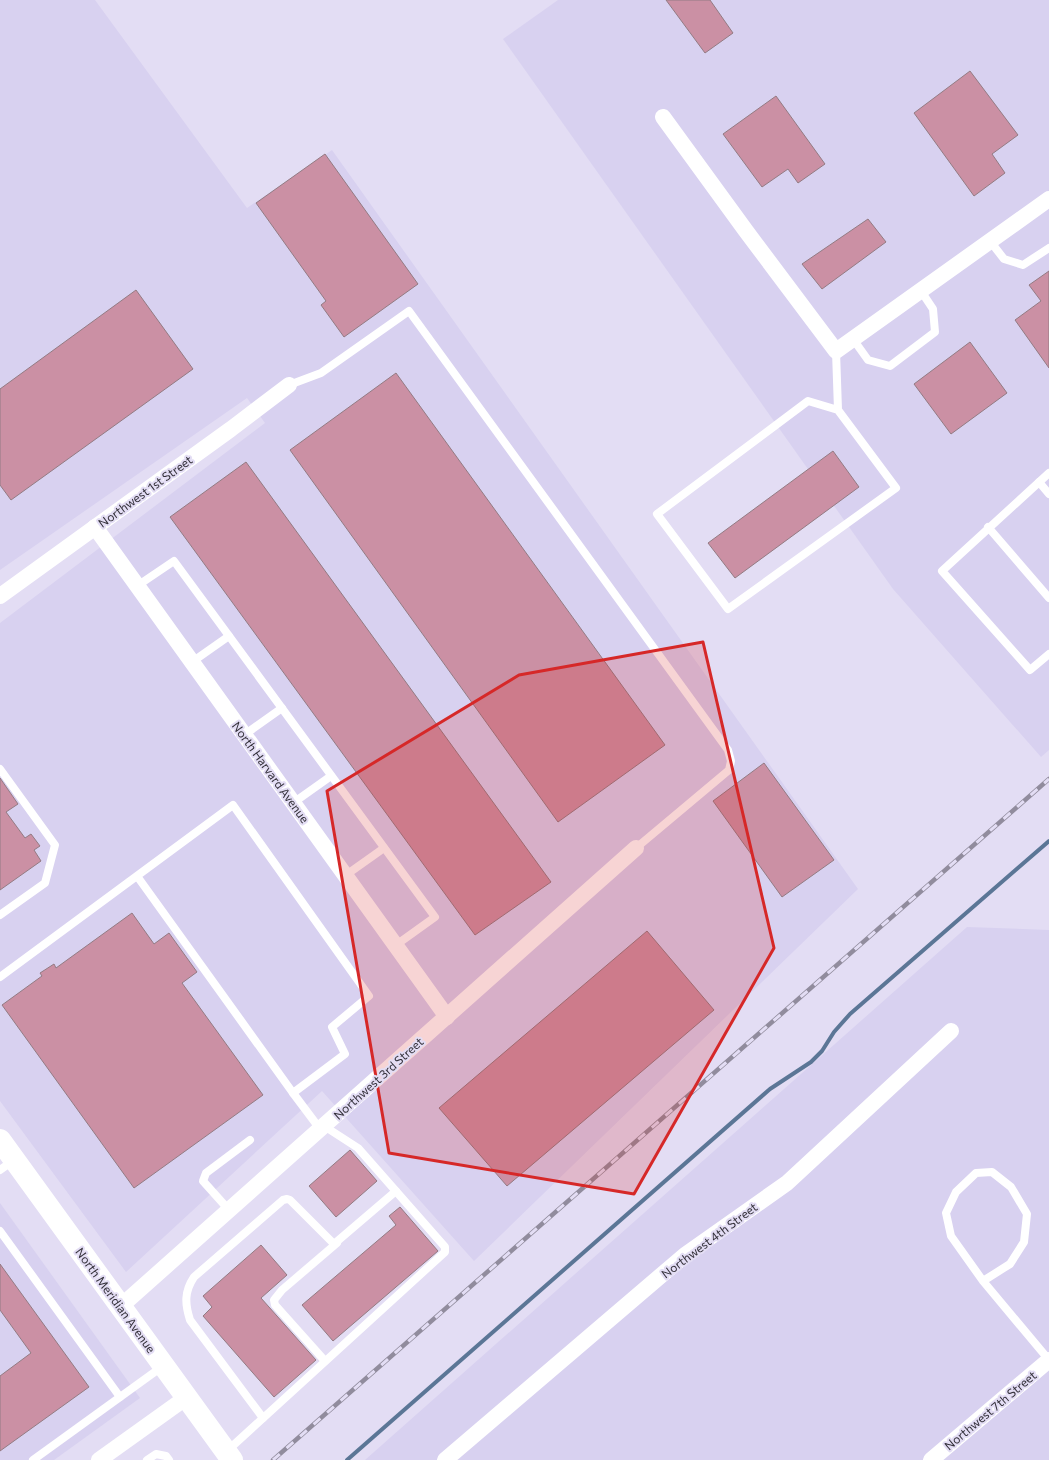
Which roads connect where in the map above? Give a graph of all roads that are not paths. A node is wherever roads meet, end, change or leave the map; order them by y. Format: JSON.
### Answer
{"nodes":[{"id":1,"x":663,"y":117,"type":"dead end"},
{"id":2,"x":1047,"y":204,"type":"edge"},
{"id":3,"x":990,"y":241,"type":"junction"},
{"id":4,"x":1049,"y":248,"type":"edge"},
{"id":5,"x":921,"y":291,"type":"junction"},
{"id":6,"x":853,"y":339,"type":"junction"},
{"id":7,"x":836,"y":351,"type":"junction"},
{"id":8,"x":289,"y":385,"type":"joint"},
{"id":9,"x":838,"y":410,"type":"junction"},
{"id":10,"x":1049,"y":474,"type":"edge"},
{"id":11,"x":1039,"y":482,"type":"junction"},
{"id":12,"x":1049,"y":494,"type":"edge"},
{"id":13,"x":95,"y":527,"type":"junction"},
{"id":14,"x":988,"y":527,"type":"junction"},
{"id":15,"x":137,"y":586,"type":"junction"},
{"id":16,"x":0,"y":596,"type":"edge"},
{"id":17,"x":1049,"y":598,"type":"edge"},
{"id":18,"x":229,"y":636,"type":"junction"},
{"id":19,"x":1049,"y":654,"type":"edge"},
{"id":20,"x":192,"y":662,"type":"junction"},
{"id":21,"x":282,"y":708,"type":"junction"},
{"id":22,"x":244,"y":735,"type":"junction"},
{"id":23,"x":0,"y":769,"type":"edge"},
{"id":24,"x":331,"y":776,"type":"junction"},
{"id":25,"x":293,"y":803,"type":"junction"},
{"id":26,"x":384,"y":848,"type":"junction"},
{"id":27,"x":636,"y":848,"type":"joint"},
{"id":28,"x":346,"y":875,"type":"junction"},
{"id":29,"x":137,"y":876,"type":"junction"},
{"id":30,"x":0,"y":915,"type":"edge"},
{"id":31,"x":396,"y":945,"type":"junction"},
{"id":32,"x":0,"y":977,"type":"edge"},
{"id":33,"x":447,"y":1017,"type":"junction"},
{"id":34,"x":951,"y":1031,"type":"dead end"},
{"id":35,"x":293,"y":1093,"type":"junction"},
{"id":36,"x":322,"y":1128,"type":"junction"},
{"id":37,"x":0,"y":1140,"type":"edge"},
{"id":38,"x":250,"y":1140,"type":"dead end"},
{"id":39,"x":7,"y":1165,"type":"edge"},
{"id":40,"x":396,"y":1191,"type":"junction"},
{"id":41,"x":229,"y":1210,"type":"junction"},
{"id":42,"x":0,"y":1230,"type":"edge"},
{"id":43,"x":337,"y":1243,"type":"junction"},
{"id":44,"x":983,"y":1281,"type":"junction"},
{"id":45,"x":120,"y":1306,"type":"junction"},
{"id":46,"x":1049,"y":1360,"type":"edge"},
{"id":47,"x":325,"y":1361,"type":"junction"},
{"id":48,"x":163,"y":1365,"type":"junction"},
{"id":49,"x":120,"y":1397,"type":"junction"},
{"id":50,"x":187,"y":1397,"type":"junction"},
{"id":51,"x":263,"y":1418,"type":"junction"},
{"id":52,"x":229,"y":1456,"type":"edge"},
{"id":53,"x":107,"y":1457,"type":"edge"},
{"id":54,"x":33,"y":1460,"type":"edge"},
{"id":55,"x":147,"y":1460,"type":"edge"},
{"id":56,"x":169,"y":1460,"type":"edge"},
{"id":57,"x":445,"y":1460,"type":"edge"},
{"id":58,"x":931,"y":1460,"type":"edge"}],
"edges":[{"from":1,"to":7,"type":"street"},
{"from":2,"to":3,"type":"street"},
{"from":3,"to":4,"type":"lane"},
{"from":3,"to":5,"type":"street"},
{"from":5,"to":6,"type":"street"},
{"from":5,"to":6,"type":"lane"},
{"from":6,"to":7,"type":"street"},
{"from":7,"to":9,"type":"lane"},
{"from":8,"to":13,"type":"street","name":"Northwest 1st Street"},
{"from":8,"to":27,"type":"lane"},
{"from":9,"to":9,"type":"lane"},
{"from":10,"to":11,"type":"lane"},
{"from":11,"to":12,"type":"lane"},
{"from":11,"to":14,"type":"lane"},
{"from":13,"to":15,"type":"street","name":"North Harvard Avenue"},
{"from":13,"to":16,"type":"street","name":"Northwest 1st Street"},
{"from":14,"to":17,"type":"lane"},
{"from":14,"to":19,"type":"lane"},
{"from":15,"to":18,"type":"lane"},
{"from":15,"to":20,"type":"street","name":"North Harvard Avenue"},
{"from":18,"to":20,"type":"lane"},
{"from":18,"to":21,"type":"lane"},
{"from":20,"to":22,"type":"street","name":"North Harvard Avenue"},
{"from":21,"to":22,"type":"lane"},
{"from":21,"to":24,"type":"lane"},
{"from":22,"to":25,"type":"street","name":"North Harvard Avenue"},
{"from":23,"to":30,"type":"lane"},
{"from":24,"to":25,"type":"lane"},
{"from":24,"to":26,"type":"lane"},
{"from":25,"to":28,"type":"street","name":"North Harvard Avenue"},
{"from":26,"to":28,"type":"lane"},
{"from":26,"to":31,"type":"lane"},
{"from":27,"to":33,"type":"street","name":"Northwest 3rd Street"},
{"from":28,"to":31,"type":"street","name":"North Harvard Avenue"},
{"from":29,"to":32,"type":"lane"},
{"from":29,"to":35,"type":"lane"},
{"from":29,"to":35,"type":"lane"},
{"from":31,"to":33,"type":"street","name":"North Harvard Avenue"},
{"from":33,"to":36,"type":"street","name":"Northwest 3rd Street"},
{"from":34,"to":57,"type":"street","name":"Northwest 4th Street"},
{"from":35,"to":36,"type":"lane"},
{"from":36,"to":40,"type":"lane"},
{"from":36,"to":41,"type":"street","name":"Northwest 3rd Street"},
{"from":37,"to":39,"type":"main road","name":"North Meridian Avenue"},
{"from":38,"to":41,"type":"lane"},
{"from":39,"to":45,"type":"main road","name":"North Meridian Avenue"},
{"from":40,"to":43,"type":"lane"},
{"from":40,"to":47,"type":"lane"},
{"from":41,"to":45,"type":"street","name":"Northwest 3rd Street"},
{"from":42,"to":49,"type":"lane"},
{"from":43,"to":47,"type":"lane"},
{"from":43,"to":51,"type":"lane"},
{"from":44,"to":44,"type":"lane"},
{"from":44,"to":46,"type":"lane"},
{"from":45,"to":48,"type":"main road","name":"North Meridian Avenue"},
{"from":46,"to":58,"type":"street","name":"Northwest 7th Street"},
{"from":47,"to":51,"type":"lane"},
{"from":48,"to":49,"type":"lane"},
{"from":48,"to":50,"type":"main road","name":"North Meridian Avenue"},
{"from":49,"to":54,"type":"lane"},
{"from":50,"to":52,"type":"main road","name":"North Meridian Avenue"},
{"from":50,"to":53,"type":"street"},
{"from":51,"to":52,"type":"lane"},
{"from":55,"to":56,"type":"lane"}]}
